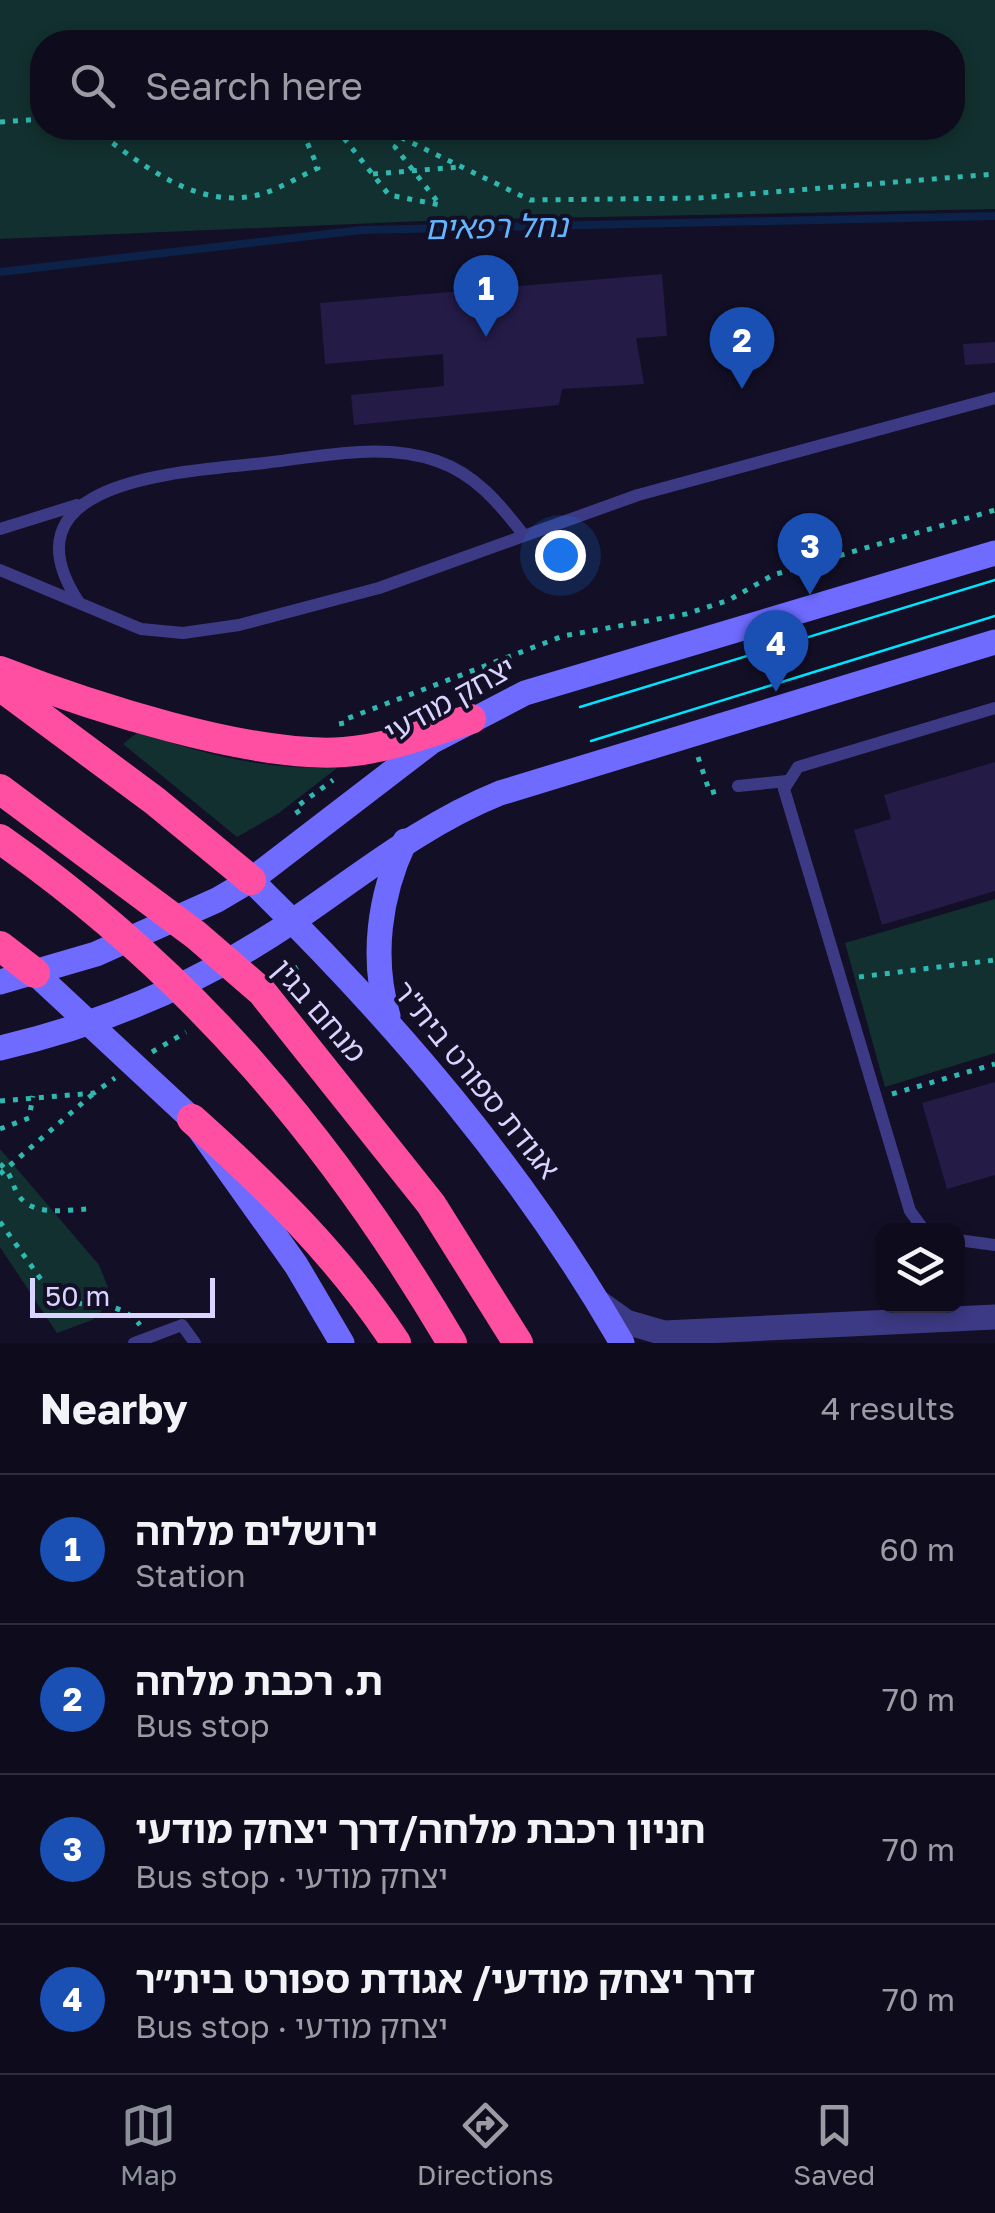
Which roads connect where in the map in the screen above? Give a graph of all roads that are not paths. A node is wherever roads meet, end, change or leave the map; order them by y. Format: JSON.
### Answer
{"nodes":[{"id":1,"x":995,"y":398,"type":"edge"},
{"id":2,"x":84,"y":502,"type":"junction"},
{"id":3,"x":0,"y":529,"type":"edge"},
{"id":4,"x":523,"y":534,"type":"junction"},
{"id":5,"x":995,"y":553,"type":"edge"},
{"id":6,"x":0,"y":570,"type":"edge"},
{"id":7,"x":79,"y":604,"type":"junction"},
{"id":8,"x":995,"y":642,"type":"edge"},
{"id":9,"x":0,"y":671,"type":"edge"},
{"id":10,"x":0,"y":686,"type":"edge"},
{"id":11,"x":995,"y":708,"type":"edge"},
{"id":12,"x":471,"y":719,"type":"junction"},
{"id":13,"x":786,"y":781,"type":"junction"},
{"id":14,"x":738,"y":786,"type":"road end"},
{"id":15,"x":0,"y":789,"type":"edge"},
{"id":16,"x":0,"y":840,"type":"edge"},
{"id":17,"x":404,"y":841,"type":"junction"},
{"id":18,"x":251,"y":880,"type":"junction"},
{"id":19,"x":293,"y":921,"type":"junction"},
{"id":20,"x":0,"y":946,"type":"edge"},
{"id":21,"x":35,"y":973,"type":"junction"},
{"id":22,"x":0,"y":982,"type":"edge"},
{"id":23,"x":389,"y":1021,"type":"junction"},
{"id":24,"x":91,"y":1022,"type":"junction"},
{"id":25,"x":0,"y":1048,"type":"edge"},
{"id":26,"x":192,"y":1119,"type":"junction"},
{"id":27,"x":919,"y":1223,"type":"edge"},
{"id":28,"x":965,"y":1241,"type":"edge"},
{"id":29,"x":995,"y":1245,"type":"edge"},
{"id":30,"x":598,"y":1302,"type":"junction"},
{"id":31,"x":995,"y":1317,"type":"edge"},
{"id":32,"x":134,"y":1343,"type":"edge"},
{"id":33,"x":195,"y":1343,"type":"edge"},
{"id":34,"x":342,"y":1343,"type":"edge"},
{"id":35,"x":396,"y":1343,"type":"edge"},
{"id":36,"x":452,"y":1343,"type":"edge"},
{"id":37,"x":518,"y":1343,"type":"edge"},
{"id":38,"x":622,"y":1343,"type":"edge"}],
"edges":[{"from":1,"to":4,"type":"lane"},
{"from":2,"to":3,"type":"lane"},
{"from":2,"to":4,"type":"lane"},
{"from":2,"to":7,"type":"lane"},
{"from":4,"to":7,"type":"lane"},
{"from":5,"to":12,"type":"main road","name":"יצחק מודעי"},
{"from":6,"to":7,"type":"lane"},
{"from":8,"to":17,"type":"main road"},
{"from":9,"to":12,"type":"highway"},
{"from":10,"to":18,"type":"highway"},
{"from":11,"to":13,"type":"lane"},
{"from":12,"to":18,"type":"main road","name":"יצחק מודעי"},
{"from":13,"to":14,"type":"lane"},
{"from":13,"to":27,"type":"lane"},
{"from":15,"to":37,"type":"highway","name":"מנחם בגין"},
{"from":16,"to":36,"type":"highway"},
{"from":17,"to":19,"type":"main road"},
{"from":17,"to":23,"type":"main road"},
{"from":18,"to":19,"type":"main road","name":"אגודת ספורט בית\"ר"},
{"from":18,"to":21,"type":"main road","name":"יצחק מודעי"},
{"from":19,"to":23,"type":"main road","name":"אגודת ספורט בית\"ר"},
{"from":19,"to":24,"type":"main road"},
{"from":20,"to":21,"type":"highway"},
{"from":21,"to":22,"type":"main road","name":"יצחק מודעי"},
{"from":21,"to":24,"type":"main road"},
{"from":23,"to":30,"type":"main road","name":"אגודת ספורט בית\"ר"},
{"from":24,"to":25,"type":"main road"},
{"from":24,"to":26,"type":"main road"},
{"from":26,"to":34,"type":"main road"},
{"from":26,"to":35,"type":"highway"},
{"from":28,"to":29,"type":"lane"},
{"from":30,"to":31,"type":"street"},
{"from":30,"to":38,"type":"main road","name":"אגודת ספורט בית\"ר"},
{"from":32,"to":33,"type":"lane"}]}
